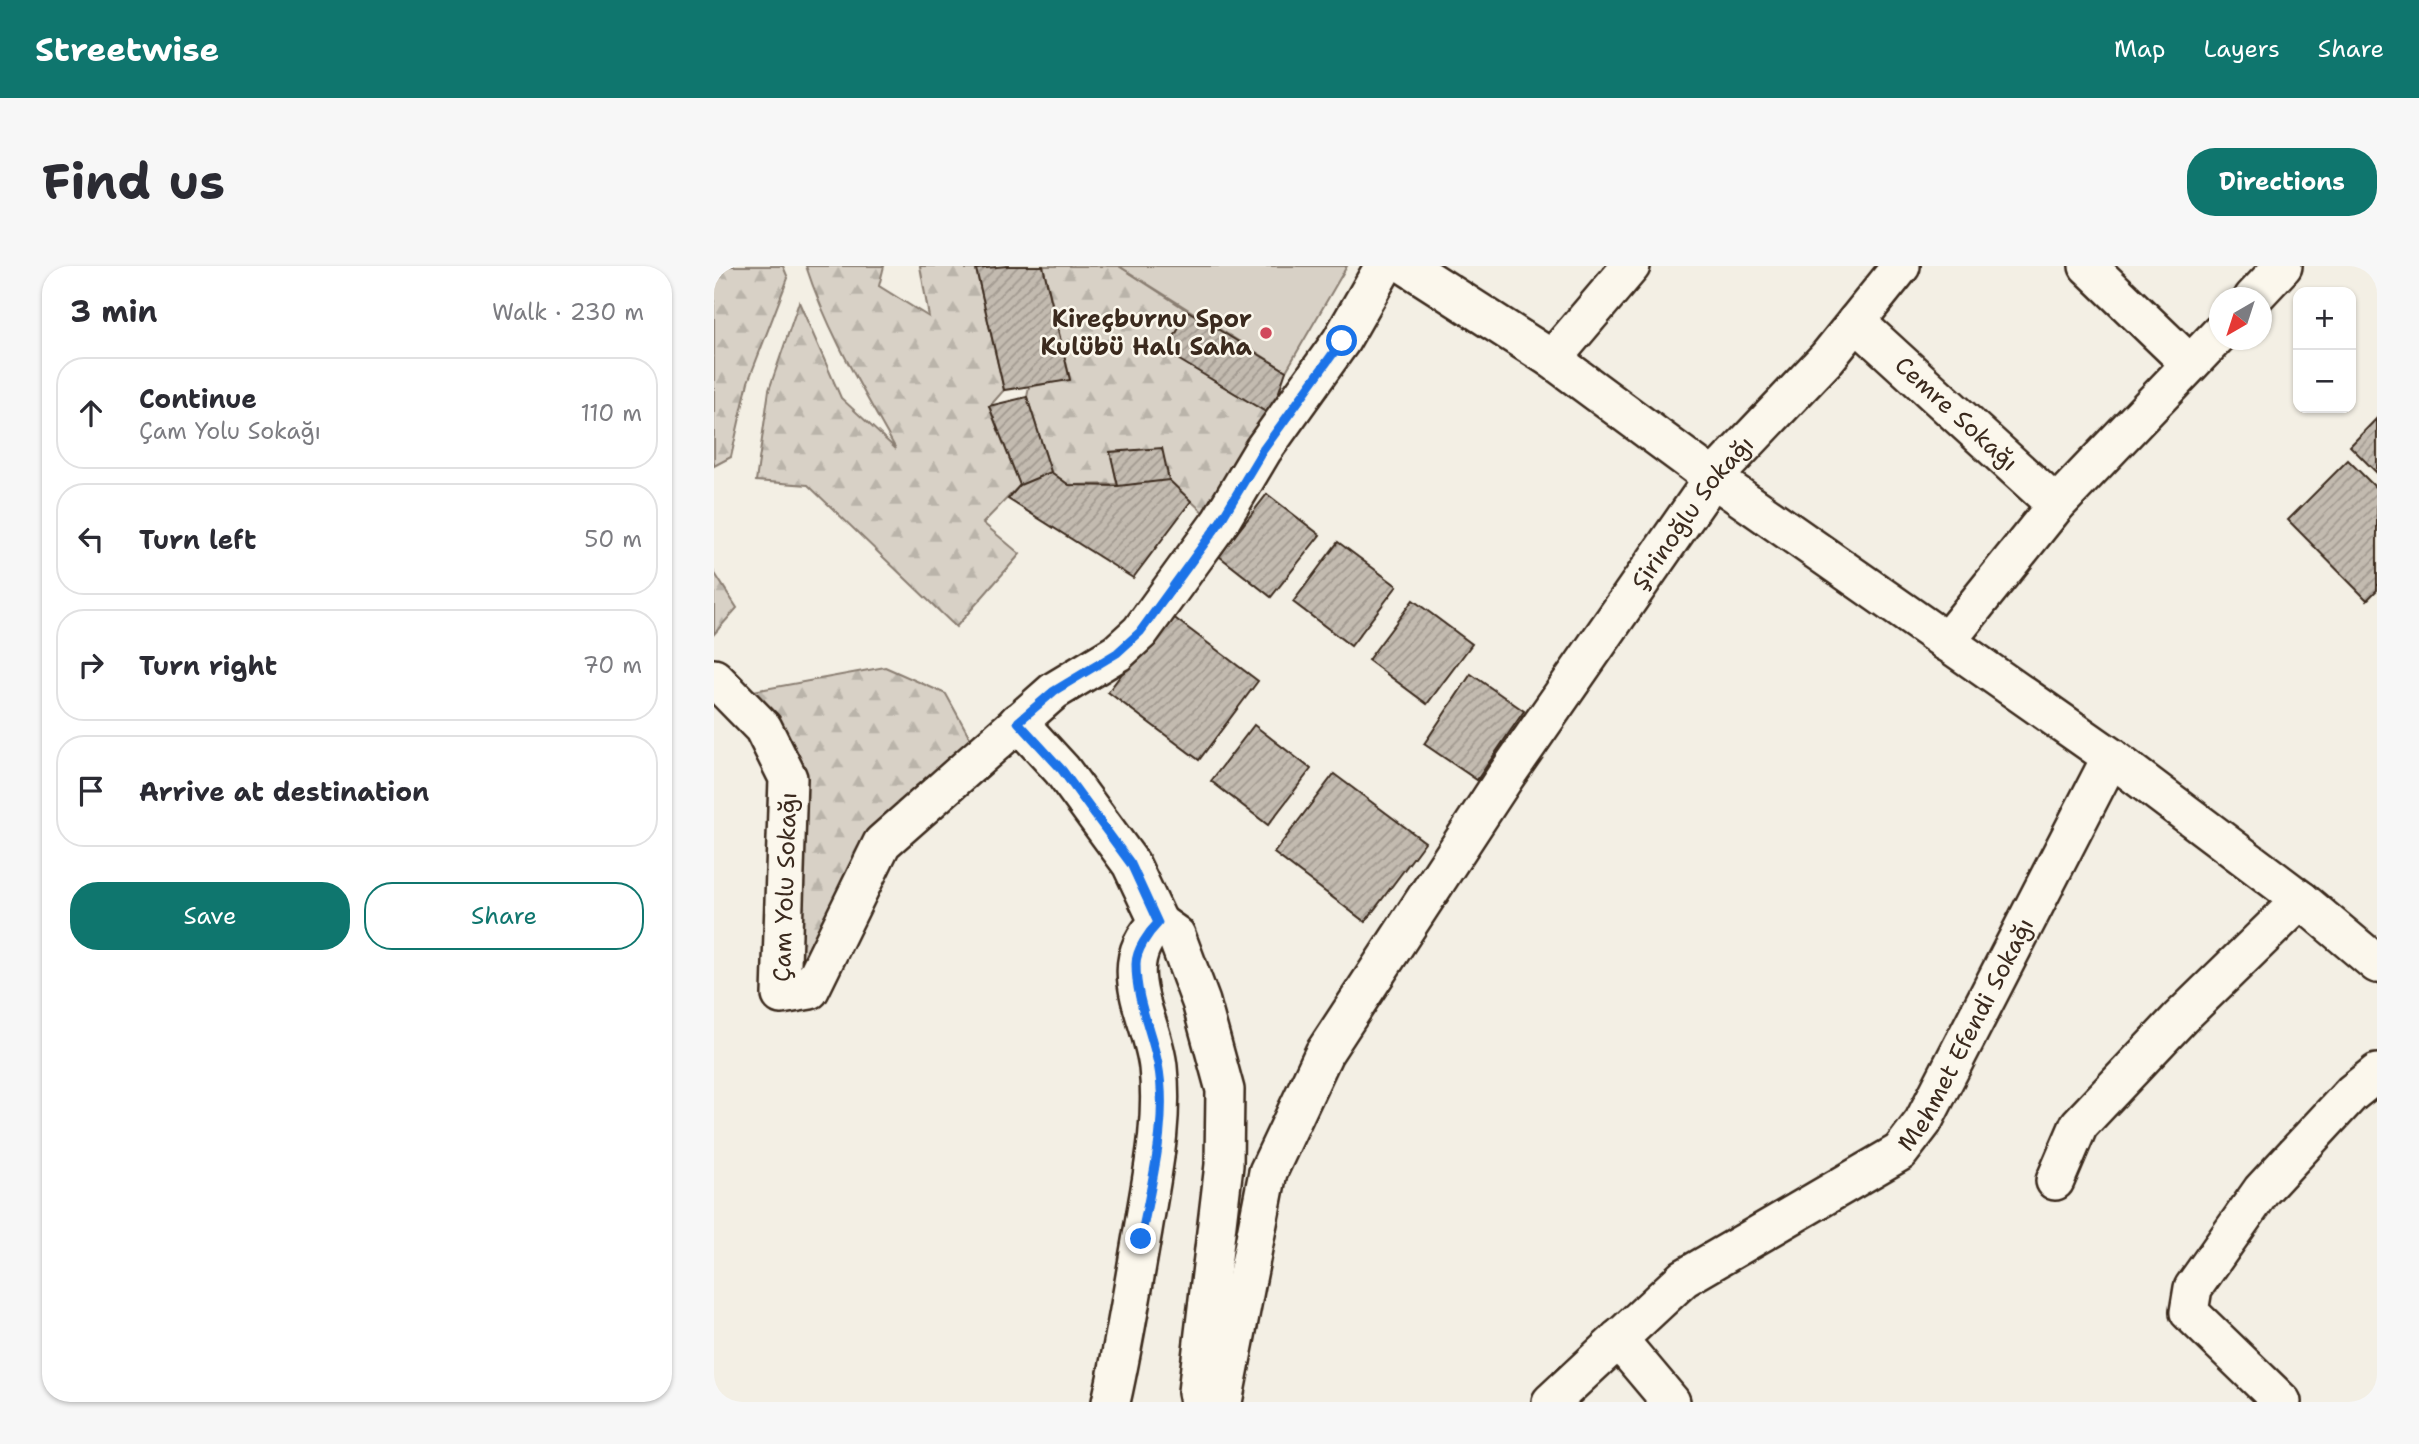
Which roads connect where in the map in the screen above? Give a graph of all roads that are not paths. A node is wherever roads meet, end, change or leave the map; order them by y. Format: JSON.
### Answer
{"nodes":[{"id":1,"x":1384,"y":266,"type":"edge"},
{"id":2,"x":1407,"y":266,"type":"edge"},
{"id":3,"x":1631,"y":266,"type":"edge"},
{"id":4,"x":1901,"y":266,"type":"edge"},
{"id":5,"x":2088,"y":266,"type":"edge"},
{"id":6,"x":2283,"y":266,"type":"edge"},
{"id":7,"x":2263,"y":287,"type":"edge"},
{"id":8,"x":1856,"y":322,"type":"junction"},
{"id":9,"x":2209,"y":344,"type":"edge"},
{"id":10,"x":1552,"y":359,"type":"junction"},
{"id":11,"x":2190,"y":364,"type":"junction"},
{"id":12,"x":1713,"y":478,"type":"junction"},
{"id":13,"x":2056,"y":505,"type":"junction"},
{"id":14,"x":1947,"y":642,"type":"junction"},
{"id":15,"x":714,"y":678,"type":"edge"},
{"id":16,"x":1018,"y":722,"type":"junction"},
{"id":17,"x":2111,"y":757,"type":"junction"},
{"id":18,"x":2301,"y":900,"type":"junction"},
{"id":19,"x":1158,"y":923,"type":"junction"},
{"id":20,"x":2373,"y":954,"type":"edge"},
{"id":21,"x":2377,"y":1073,"type":"edge"},
{"id":22,"x":2055,"y":1181,"type":"dead end"},
{"id":23,"x":1618,"y":1339,"type":"junction"},
{"id":24,"x":1111,"y":1402,"type":"edge"},
{"id":25,"x":1199,"y":1402,"type":"edge"},
{"id":26,"x":1223,"y":1402,"type":"edge"},
{"id":27,"x":1551,"y":1402,"type":"edge"},
{"id":28,"x":1671,"y":1402,"type":"edge"},
{"id":29,"x":2282,"y":1402,"type":"edge"}],
"edges":[{"from":1,"to":16,"type":"street","name":"Çam Yolu Sokağı"},
{"from":2,"to":10,"type":"street"},
{"from":3,"to":10,"type":"street"},
{"from":4,"to":8,"type":"street","name":"Şirinoğlu Sokağı"},
{"from":5,"to":11,"type":"street"},
{"from":6,"to":7,"type":"street"},
{"from":8,"to":12,"type":"street","name":"Şirinoğlu Sokağı"},
{"from":8,"to":13,"type":"street","name":"Cemre Sokağı"},
{"from":9,"to":11,"type":"street"},
{"from":10,"to":12,"type":"street"},
{"from":11,"to":13,"type":"street"},
{"from":12,"to":14,"type":"street"},
{"from":12,"to":26,"type":"street","name":"Şirinoğlu Sokağı"},
{"from":13,"to":14,"type":"street"},
{"from":14,"to":17,"type":"street"},
{"from":15,"to":16,"type":"street","name":"Çam Yolu Sokağı"},
{"from":16,"to":19,"type":"street"},
{"from":17,"to":18,"type":"street"},
{"from":17,"to":23,"type":"street","name":"Mehmet Efendi Sokağı"},
{"from":18,"to":20,"type":"street"},
{"from":18,"to":22,"type":"street"},
{"from":19,"to":24,"type":"street"},
{"from":19,"to":25,"type":"street"},
{"from":21,"to":29,"type":"street"},
{"from":23,"to":27,"type":"street","name":"Mehmet Efendi Sokağı"},
{"from":23,"to":28,"type":"street"}]}
